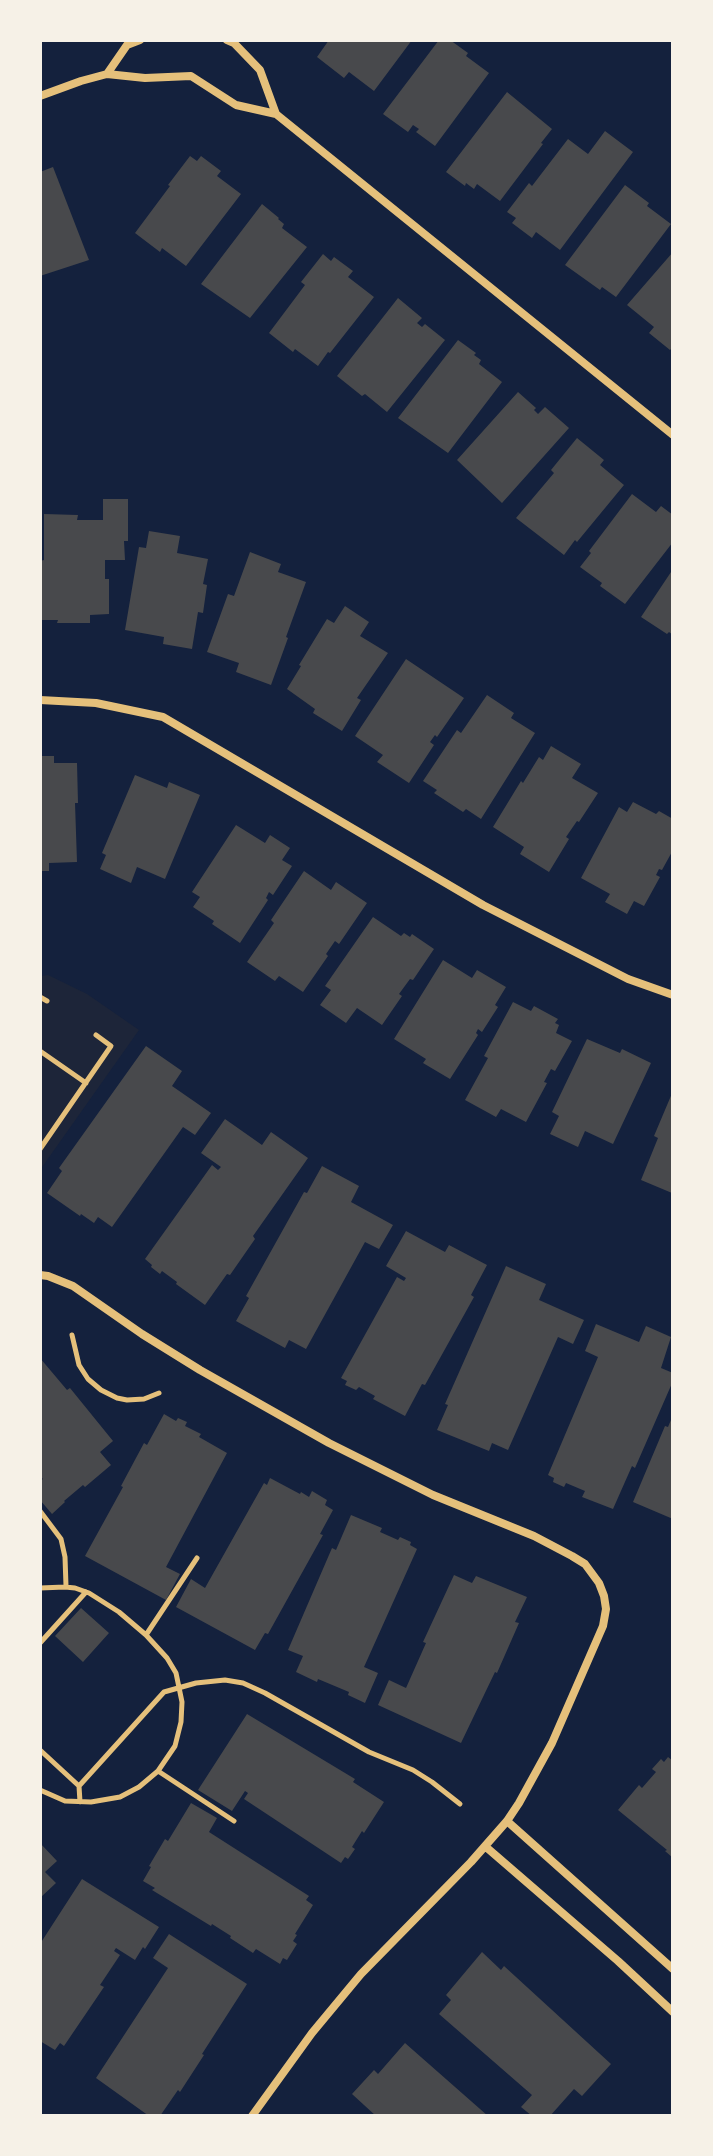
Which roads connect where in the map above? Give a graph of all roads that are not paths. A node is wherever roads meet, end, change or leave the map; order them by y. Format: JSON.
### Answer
{"nodes":[{"id":1,"x":140,"y":40,"type":"edge"},
{"id":2,"x":227,"y":40,"type":"edge"},
{"id":3,"x":107,"y":74,"type":"junction"},
{"id":4,"x":40,"y":96,"type":"edge"},
{"id":5,"x":276,"y":114,"type":"junction"},
{"id":6,"x":673,"y":435,"type":"edge"},
{"id":7,"x":40,"y":700,"type":"edge"},
{"id":8,"x":673,"y":995,"type":"edge"},
{"id":9,"x":40,"y":1275,"type":"edge"},
{"id":10,"x":507,"y":1821,"type":"junction"},
{"id":11,"x":486,"y":1847,"type":"junction"},
{"id":12,"x":673,"y":1969,"type":"edge"},
{"id":13,"x":673,"y":2012,"type":"edge"},
{"id":14,"x":252,"y":2116,"type":"edge"}],
"edges":[{"from":1,"to":3,"type":"street"},
{"from":2,"to":5,"type":"street"},
{"from":3,"to":4,"type":"street"},
{"from":3,"to":5,"type":"street"},
{"from":5,"to":6,"type":"street"},
{"from":7,"to":8,"type":"street"},
{"from":9,"to":10,"type":"street"},
{"from":10,"to":11,"type":"street"},
{"from":10,"to":12,"type":"street"},
{"from":11,"to":13,"type":"street"},
{"from":11,"to":14,"type":"street"}]}
